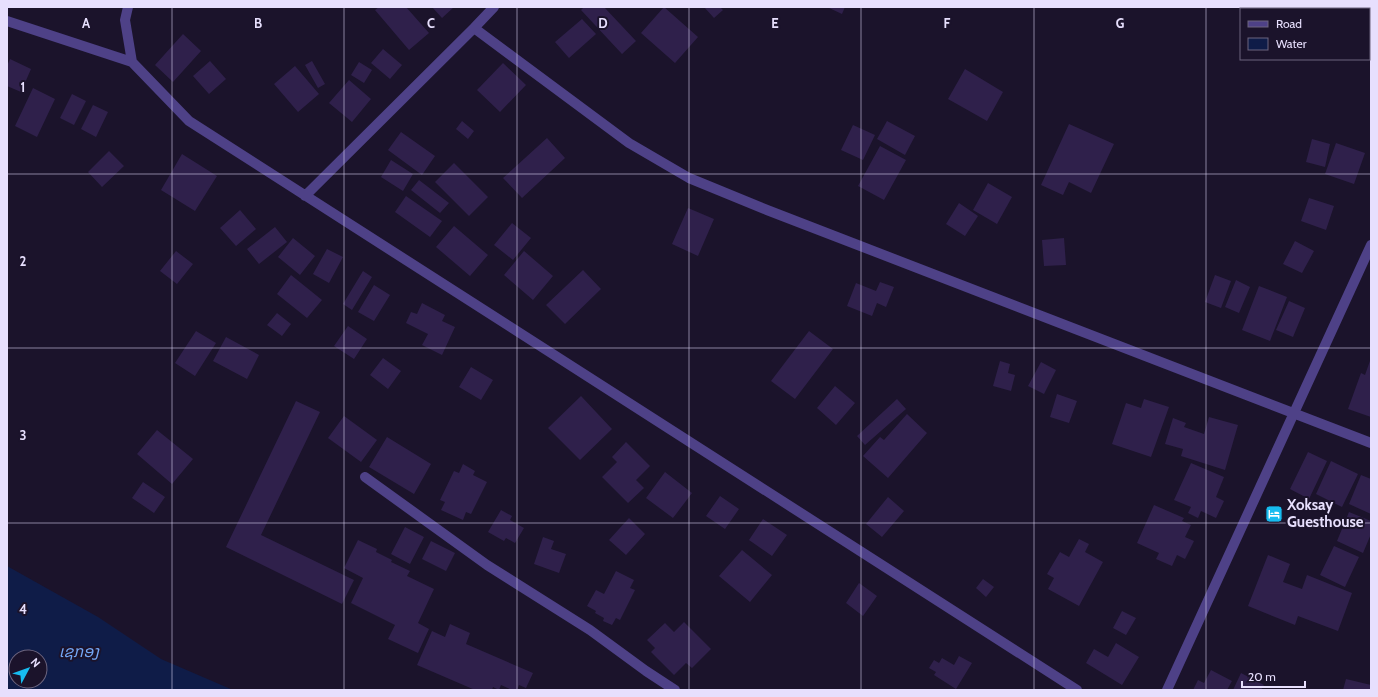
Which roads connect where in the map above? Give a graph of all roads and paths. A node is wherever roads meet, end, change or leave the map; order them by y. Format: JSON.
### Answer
{"nodes":[{"id":1,"x":128,"y":7,"type":"edge"},
{"id":2,"x":494,"y":7,"type":"edge"},
{"id":3,"x":7,"y":21,"type":"edge"},
{"id":4,"x":474,"y":28,"type":"junction"},
{"id":5,"x":132,"y":62,"type":"junction"},
{"id":6,"x":305,"y":196,"type":"junction"},
{"id":7,"x":1371,"y":245,"type":"edge"},
{"id":8,"x":1294,"y":413,"type":"junction"},
{"id":9,"x":1371,"y":443,"type":"edge"},
{"id":10,"x":365,"y":477,"type":"dead end"},
{"id":11,"x":675,"y":690,"type":"edge"},
{"id":12,"x":1078,"y":690,"type":"edge"},
{"id":13,"x":1167,"y":690,"type":"edge"}],
"edges":[{"from":1,"to":5,"type":"street"},
{"from":2,"to":4,"type":"street"},
{"from":3,"to":5,"type":"street"},
{"from":4,"to":6,"type":"street"},
{"from":4,"to":8,"type":"street"},
{"from":5,"to":6,"type":"street"},
{"from":6,"to":12,"type":"street"},
{"from":7,"to":8,"type":"street"},
{"from":8,"to":9,"type":"street"},
{"from":8,"to":13,"type":"street"},
{"from":10,"to":11,"type":"street"}]}
